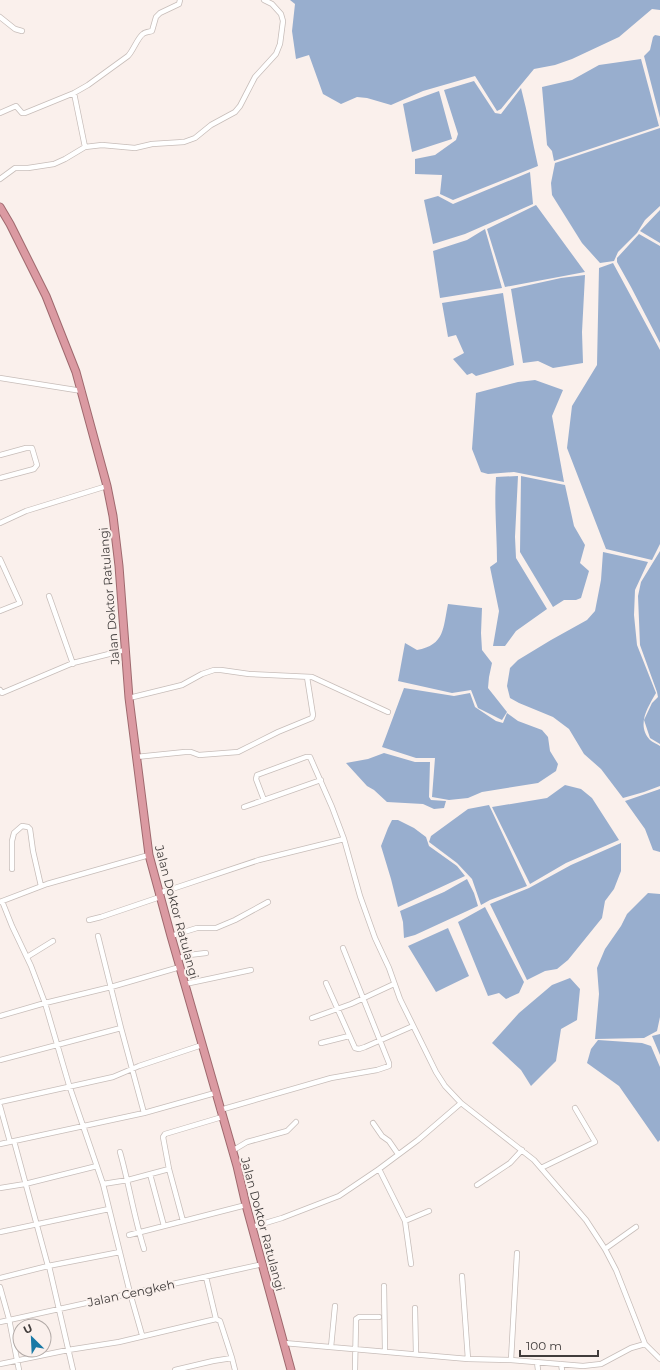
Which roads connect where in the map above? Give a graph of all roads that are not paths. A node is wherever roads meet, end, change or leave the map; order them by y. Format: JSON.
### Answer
{"nodes":[{"id":1,"x":180,"y":0,"type":"edge"},
{"id":2,"x":264,"y":0,"type":"edge"},
{"id":3,"x":0,"y":17,"type":"edge"},
{"id":4,"x":22,"y":31,"type":"dead end"},
{"id":5,"x":74,"y":93,"type":"junction"},
{"id":6,"x":0,"y":113,"type":"edge"},
{"id":7,"x":85,"y":147,"type":"junction"},
{"id":8,"x":0,"y":179,"type":"edge"},
{"id":9,"x":0,"y":208,"type":"edge"},
{"id":10,"x":0,"y":378,"type":"edge"},
{"id":11,"x":82,"y":391,"type":"junction"},
{"id":12,"x":0,"y":455,"type":"edge"},
{"id":13,"x":0,"y":478,"type":"edge"},
{"id":14,"x":107,"y":486,"type":"junction"},
{"id":15,"x":0,"y":523,"type":"edge"},
{"id":16,"x":0,"y":559,"type":"edge"},
{"id":17,"x":49,"y":596,"type":"dead end"},
{"id":18,"x":0,"y":611,"type":"edge"},
{"id":19,"x":125,"y":650,"type":"junction"},
{"id":20,"x":73,"y":664,"type":"junction"},
{"id":21,"x":307,"y":677,"type":"junction"},
{"id":22,"x":1,"y":693,"type":"edge"},
{"id":23,"x":129,"y":698,"type":"junction"},
{"id":24,"x":388,"y":712,"type":"dead end"},
{"id":25,"x":136,"y":757,"type":"junction"},
{"id":26,"x":320,"y":780,"type":"junction"},
{"id":27,"x":264,"y":800,"type":"junction"},
{"id":28,"x":244,"y":807,"type":"dead end"},
{"id":29,"x":344,"y":839,"type":"junction"},
{"id":30,"x":150,"y":855,"type":"junction"},
{"id":31,"x":12,"y":869,"type":"dead end"},
{"id":32,"x":41,"y":886,"type":"junction"},
{"id":33,"x":159,"y":895,"type":"junction"},
{"id":34,"x":1,"y":902,"type":"edge"},
{"id":35,"x":268,"y":902,"type":"dead end"},
{"id":36,"x":89,"y":920,"type":"dead end"},
{"id":37,"x":98,"y":936,"type":"dead end"},
{"id":38,"x":171,"y":936,"type":"junction"},
{"id":39,"x":53,"y":941,"type":"dead end"},
{"id":40,"x":343,"y":948,"type":"dead end"},
{"id":41,"x":206,"y":953,"type":"dead end"},
{"id":42,"x":27,"y":957,"type":"junction"},
{"id":43,"x":178,"y":959,"type":"junction"},
{"id":44,"x":180,"y":967,"type":"junction"},
{"id":45,"x":251,"y":970,"type":"dead end"},
{"id":46,"x":326,"y":983,"type":"dead end"},
{"id":47,"x":185,"y":984,"type":"junction"},
{"id":48,"x":394,"y":984,"type":"junction"},
{"id":49,"x":111,"y":987,"type":"junction"},
{"id":50,"x":364,"y":999,"type":"junction"},
{"id":51,"x":45,"y":1003,"type":"junction"},
{"id":52,"x":337,"y":1009,"type":"junction"},
{"id":53,"x":0,"y":1016,"type":"edge"},
{"id":54,"x":312,"y":1018,"type":"dead end"},
{"id":55,"x":412,"y":1026,"type":"junction"},
{"id":56,"x":121,"y":1028,"type":"junction"},
{"id":57,"x":349,"y":1036,"type":"junction"},
{"id":58,"x":381,"y":1041,"type":"junction"},
{"id":59,"x":322,"y":1043,"type":"dead end"},
{"id":60,"x":58,"y":1044,"type":"junction"},
{"id":61,"x":202,"y":1045,"type":"junction"},
{"id":62,"x":0,"y":1060,"type":"edge"},
{"id":63,"x":132,"y":1069,"type":"junction"},
{"id":64,"x":70,"y":1085,"type":"junction"},
{"id":65,"x":215,"y":1093,"type":"junction"},
{"id":66,"x":0,"y":1102,"type":"edge"},
{"id":67,"x":461,"y":1103,"type":"junction"},
{"id":68,"x":0,"y":1106,"type":"edge"},
{"id":69,"x":575,"y":1108,"type":"dead end"},
{"id":70,"x":220,"y":1110,"type":"junction"},
{"id":71,"x":144,"y":1113,"type":"junction"},
{"id":72,"x":222,"y":1117,"type":"junction"},
{"id":73,"x":296,"y":1122,"type":"dead end"},
{"id":74,"x":373,"y":1123,"type":"dead end"},
{"id":75,"x":83,"y":1126,"type":"junction"},
{"id":76,"x":12,"y":1141,"type":"junction"},
{"id":77,"x":0,"y":1144,"type":"edge"},
{"id":78,"x":522,"y":1150,"type":"junction"},
{"id":79,"x":232,"y":1151,"type":"junction"},
{"id":80,"x":120,"y":1152,"type":"dead end"},
{"id":81,"x":398,"y":1154,"type":"junction"},
{"id":82,"x":97,"y":1166,"type":"junction"},
{"id":83,"x":541,"y":1168,"type":"junction"},
{"id":84,"x":169,"y":1169,"type":"junction"},
{"id":85,"x":379,"y":1170,"type":"junction"},
{"id":86,"x":150,"y":1174,"type":"junction"},
{"id":87,"x":128,"y":1180,"type":"junction"},
{"id":88,"x":25,"y":1184,"type":"junction"},
{"id":89,"x":103,"y":1184,"type":"junction"},
{"id":90,"x":477,"y":1185,"type":"dead end"},
{"id":91,"x":0,"y":1188,"type":"edge"},
{"id":92,"x":246,"y":1205,"type":"junction"},
{"id":93,"x":109,"y":1209,"type":"junction"},
{"id":94,"x":429,"y":1211,"type":"dead end"},
{"id":95,"x":183,"y":1221,"type":"junction"},
{"id":96,"x":405,"y":1221,"type":"junction"},
{"id":97,"x":36,"y":1224,"type":"junction"},
{"id":98,"x":164,"y":1226,"type":"junction"},
{"id":99,"x":252,"y":1227,"type":"junction"},
{"id":100,"x":636,"y":1227,"type":"dead end"},
{"id":101,"x":0,"y":1232,"type":"edge"},
{"id":102,"x":139,"y":1233,"type":"junction"},
{"id":103,"x":129,"y":1235,"type":"dead end"},
{"id":104,"x":144,"y":1249,"type":"dead end"},
{"id":105,"x":605,"y":1249,"type":"junction"},
{"id":106,"x":120,"y":1252,"type":"junction"},
{"id":107,"x":517,"y":1253,"type":"dead end"},
{"id":108,"x":263,"y":1264,"type":"junction"},
{"id":109,"x":411,"y":1264,"type":"dead end"},
{"id":110,"x":48,"y":1266,"type":"junction"},
{"id":111,"x":462,"y":1276,"type":"dead end"},
{"id":112,"x":206,"y":1277,"type":"junction"},
{"id":113,"x":0,"y":1278,"type":"edge"},
{"id":114,"x":384,"y":1286,"type":"dead end"},
{"id":115,"x":0,"y":1287,"type":"edge"},
{"id":116,"x":130,"y":1293,"type":"junction"},
{"id":117,"x":335,"y":1306,"type":"dead end"},
{"id":118,"x":415,"y":1308,"type":"dead end"},
{"id":119,"x":59,"y":1309,"type":"junction"},
{"id":120,"x":379,"y":1317,"type":"dead end"},
{"id":121,"x":216,"y":1319,"type":"junction"},
{"id":122,"x":9,"y":1320,"type":"junction"},
{"id":123,"x":0,"y":1322,"type":"edge"},
{"id":124,"x":142,"y":1335,"type":"junction"},
{"id":125,"x":284,"y":1344,"type":"junction"},
{"id":126,"x":645,"y":1344,"type":"junction"},
{"id":127,"x":331,"y":1347,"type":"junction"},
{"id":128,"x":355,"y":1349,"type":"junction"},
{"id":129,"x":68,"y":1350,"type":"junction"},
{"id":130,"x":385,"y":1351,"type":"junction"},
{"id":131,"x":416,"y":1354,"type":"junction"},
{"id":132,"x":232,"y":1358,"type":"junction"},
{"id":133,"x":468,"y":1359,"type":"junction"},
{"id":134,"x":660,"y":1359,"type":"edge"},
{"id":135,"x":511,"y":1360,"type":"junction"},
{"id":136,"x":17,"y":1361,"type":"junction"},
{"id":137,"x":537,"y":1362,"type":"junction"},
{"id":138,"x":0,"y":1364,"type":"edge"},
{"id":139,"x":561,"y":1364,"type":"junction"},
{"id":140,"x":19,"y":1370,"type":"edge"},
{"id":141,"x":73,"y":1370,"type":"edge"},
{"id":142,"x":175,"y":1370,"type":"edge"},
{"id":143,"x":235,"y":1370,"type":"edge"},
{"id":144,"x":291,"y":1370,"type":"edge"},
{"id":145,"x":355,"y":1370,"type":"edge"},
{"id":146,"x":538,"y":1370,"type":"edge"},
{"id":147,"x":562,"y":1370,"type":"edge"}],
"edges":[{"from":1,"to":5,"type":"street"},
{"from":2,"to":7,"type":"street"},
{"from":3,"to":4,"type":"street"},
{"from":5,"to":6,"type":"street"},
{"from":5,"to":7,"type":"street"},
{"from":7,"to":8,"type":"street"},
{"from":9,"to":11,"type":"highway","name":"Jalan Doktor Ratulangi"},
{"from":10,"to":11,"type":"street"},
{"from":11,"to":14,"type":"highway","name":"Jalan Doktor Ratulangi"},
{"from":12,"to":13,"type":"street"},
{"from":14,"to":15,"type":"street"},
{"from":14,"to":19,"type":"highway","name":"Jalan Doktor Ratulangi"},
{"from":16,"to":18,"type":"street"},
{"from":17,"to":20,"type":"street"},
{"from":19,"to":20,"type":"street"},
{"from":19,"to":23,"type":"highway","name":"Jalan Doktor Ratulangi"},
{"from":20,"to":22,"type":"street"},
{"from":21,"to":23,"type":"street"},
{"from":21,"to":24,"type":"street"},
{"from":21,"to":25,"type":"street"},
{"from":23,"to":25,"type":"highway","name":"Jalan Doktor Ratulangi"},
{"from":25,"to":30,"type":"highway","name":"Jalan Doktor Ratulangi"},
{"from":26,"to":27,"type":"street"},
{"from":26,"to":27,"type":"street"},
{"from":26,"to":29,"type":"street"},
{"from":27,"to":28,"type":"street"},
{"from":29,"to":33,"type":"street"},
{"from":29,"to":48,"type":"street"},
{"from":30,"to":32,"type":"street"},
{"from":30,"to":33,"type":"highway","name":"Jalan Doktor Ratulangi"},
{"from":31,"to":32,"type":"street"},
{"from":32,"to":34,"type":"street"},
{"from":33,"to":36,"type":"street"},
{"from":33,"to":38,"type":"highway","name":"Jalan Doktor Ratulangi"},
{"from":34,"to":42,"type":"street"},
{"from":35,"to":38,"type":"street"},
{"from":37,"to":49,"type":"street"},
{"from":38,"to":43,"type":"highway","name":"Jalan Doktor Ratulangi"},
{"from":39,"to":42,"type":"street"},
{"from":40,"to":50,"type":"street"},
{"from":41,"to":43,"type":"street"},
{"from":42,"to":51,"type":"street"},
{"from":43,"to":44,"type":"highway","name":"Jalan Doktor Ratulangi"},
{"from":44,"to":47,"type":"highway","name":"Jalan Doktor Ratulangi"},
{"from":44,"to":49,"type":"street"},
{"from":45,"to":47,"type":"street"},
{"from":46,"to":52,"type":"street"},
{"from":47,"to":61,"type":"highway","name":"Jalan Doktor Ratulangi"},
{"from":48,"to":50,"type":"street"},
{"from":48,"to":55,"type":"street"},
{"from":49,"to":51,"type":"street"},
{"from":49,"to":56,"type":"street"},
{"from":50,"to":52,"type":"street"},
{"from":50,"to":58,"type":"street"},
{"from":51,"to":53,"type":"street"},
{"from":51,"to":60,"type":"street"},
{"from":52,"to":54,"type":"street"},
{"from":52,"to":57,"type":"street"},
{"from":55,"to":58,"type":"street"},
{"from":55,"to":67,"type":"street"},
{"from":56,"to":60,"type":"street"},
{"from":56,"to":63,"type":"street"},
{"from":57,"to":58,"type":"street"},
{"from":57,"to":59,"type":"street"},
{"from":58,"to":70,"type":"street"},
{"from":60,"to":62,"type":"street"},
{"from":60,"to":64,"type":"street"},
{"from":61,"to":63,"type":"street"},
{"from":61,"to":65,"type":"highway","name":"Jalan Doktor Ratulangi"},
{"from":63,"to":64,"type":"street"},
{"from":63,"to":71,"type":"street"},
{"from":64,"to":66,"type":"street"},
{"from":64,"to":75,"type":"street"},
{"from":65,"to":70,"type":"highway","name":"Jalan Doktor Ratulangi"},
{"from":65,"to":71,"type":"street"},
{"from":67,"to":78,"type":"street"},
{"from":67,"to":81,"type":"street"},
{"from":68,"to":76,"type":"street"},
{"from":69,"to":83,"type":"street"},
{"from":70,"to":72,"type":"highway","name":"Jalan Doktor Ratulangi"},
{"from":71,"to":75,"type":"street"},
{"from":72,"to":79,"type":"highway","name":"Jalan Doktor Ratulangi"},
{"from":72,"to":84,"type":"street"},
{"from":73,"to":79,"type":"street"},
{"from":74,"to":81,"type":"street"},
{"from":75,"to":76,"type":"street"},
{"from":75,"to":82,"type":"street"},
{"from":76,"to":77,"type":"street"},
{"from":76,"to":88,"type":"street"},
{"from":78,"to":83,"type":"street"},
{"from":78,"to":90,"type":"street"},
{"from":79,"to":92,"type":"highway","name":"Jalan Doktor Ratulangi"},
{"from":80,"to":87,"type":"street"},
{"from":81,"to":85,"type":"street"},
{"from":82,"to":88,"type":"street"},
{"from":82,"to":89,"type":"street"},
{"from":83,"to":105,"type":"street"},
{"from":84,"to":86,"type":"street"},
{"from":84,"to":95,"type":"street"},
{"from":85,"to":96,"type":"street"},
{"from":85,"to":99,"type":"street"},
{"from":86,"to":87,"type":"street"},
{"from":86,"to":98,"type":"street"},
{"from":87,"to":89,"type":"street"},
{"from":87,"to":102,"type":"street"},
{"from":88,"to":91,"type":"street"},
{"from":88,"to":97,"type":"street"},
{"from":89,"to":93,"type":"street"},
{"from":92,"to":95,"type":"street"},
{"from":92,"to":99,"type":"highway","name":"Jalan Doktor Ratulangi"},
{"from":93,"to":97,"type":"street"},
{"from":93,"to":106,"type":"street"},
{"from":94,"to":96,"type":"street"},
{"from":95,"to":98,"type":"street"},
{"from":96,"to":109,"type":"street"},
{"from":97,"to":101,"type":"street"},
{"from":97,"to":110,"type":"street"},
{"from":98,"to":102,"type":"street"},
{"from":99,"to":108,"type":"highway","name":"Jalan Doktor Ratulangi"},
{"from":100,"to":105,"type":"street"},
{"from":102,"to":103,"type":"street"},
{"from":102,"to":104,"type":"street"},
{"from":105,"to":126,"type":"street"},
{"from":106,"to":110,"type":"street"},
{"from":106,"to":116,"type":"street"},
{"from":107,"to":135,"type":"street"},
{"from":108,"to":112,"type":"street","name":"Jalan Cengkeh"},
{"from":108,"to":125,"type":"highway","name":"Jalan Doktor Ratulangi"},
{"from":110,"to":113,"type":"street"},
{"from":110,"to":119,"type":"street"},
{"from":111,"to":133,"type":"street"},
{"from":112,"to":116,"type":"street","name":"Jalan Cengkeh"},
{"from":112,"to":121,"type":"street"},
{"from":114,"to":130,"type":"street"},
{"from":115,"to":122,"type":"street"},
{"from":116,"to":119,"type":"street","name":"Jalan Cengkeh"},
{"from":116,"to":124,"type":"street"},
{"from":117,"to":127,"type":"street"},
{"from":118,"to":131,"type":"street"},
{"from":119,"to":122,"type":"street","name":"Jalan Cengkeh"},
{"from":119,"to":129,"type":"street"},
{"from":120,"to":128,"type":"street"},
{"from":121,"to":124,"type":"street"},
{"from":121,"to":132,"type":"street"},
{"from":122,"to":123,"type":"street","name":"Jalan Cengkeh"},
{"from":122,"to":136,"type":"street"},
{"from":124,"to":129,"type":"street"},
{"from":125,"to":127,"type":"street"},
{"from":125,"to":144,"type":"highway","name":"Jalan Doktor Ratulangi"},
{"from":126,"to":134,"type":"street"},
{"from":126,"to":139,"type":"street"},
{"from":127,"to":128,"type":"street"},
{"from":128,"to":130,"type":"street"},
{"from":128,"to":145,"type":"street"},
{"from":129,"to":136,"type":"street"},
{"from":129,"to":141,"type":"street"},
{"from":130,"to":131,"type":"street"},
{"from":131,"to":133,"type":"street"},
{"from":132,"to":142,"type":"street"},
{"from":132,"to":143,"type":"street"},
{"from":133,"to":135,"type":"street"},
{"from":135,"to":137,"type":"street"},
{"from":136,"to":138,"type":"street"},
{"from":136,"to":140,"type":"street"},
{"from":137,"to":139,"type":"street"},
{"from":137,"to":146,"type":"street"},
{"from":139,"to":147,"type":"street"}]}
